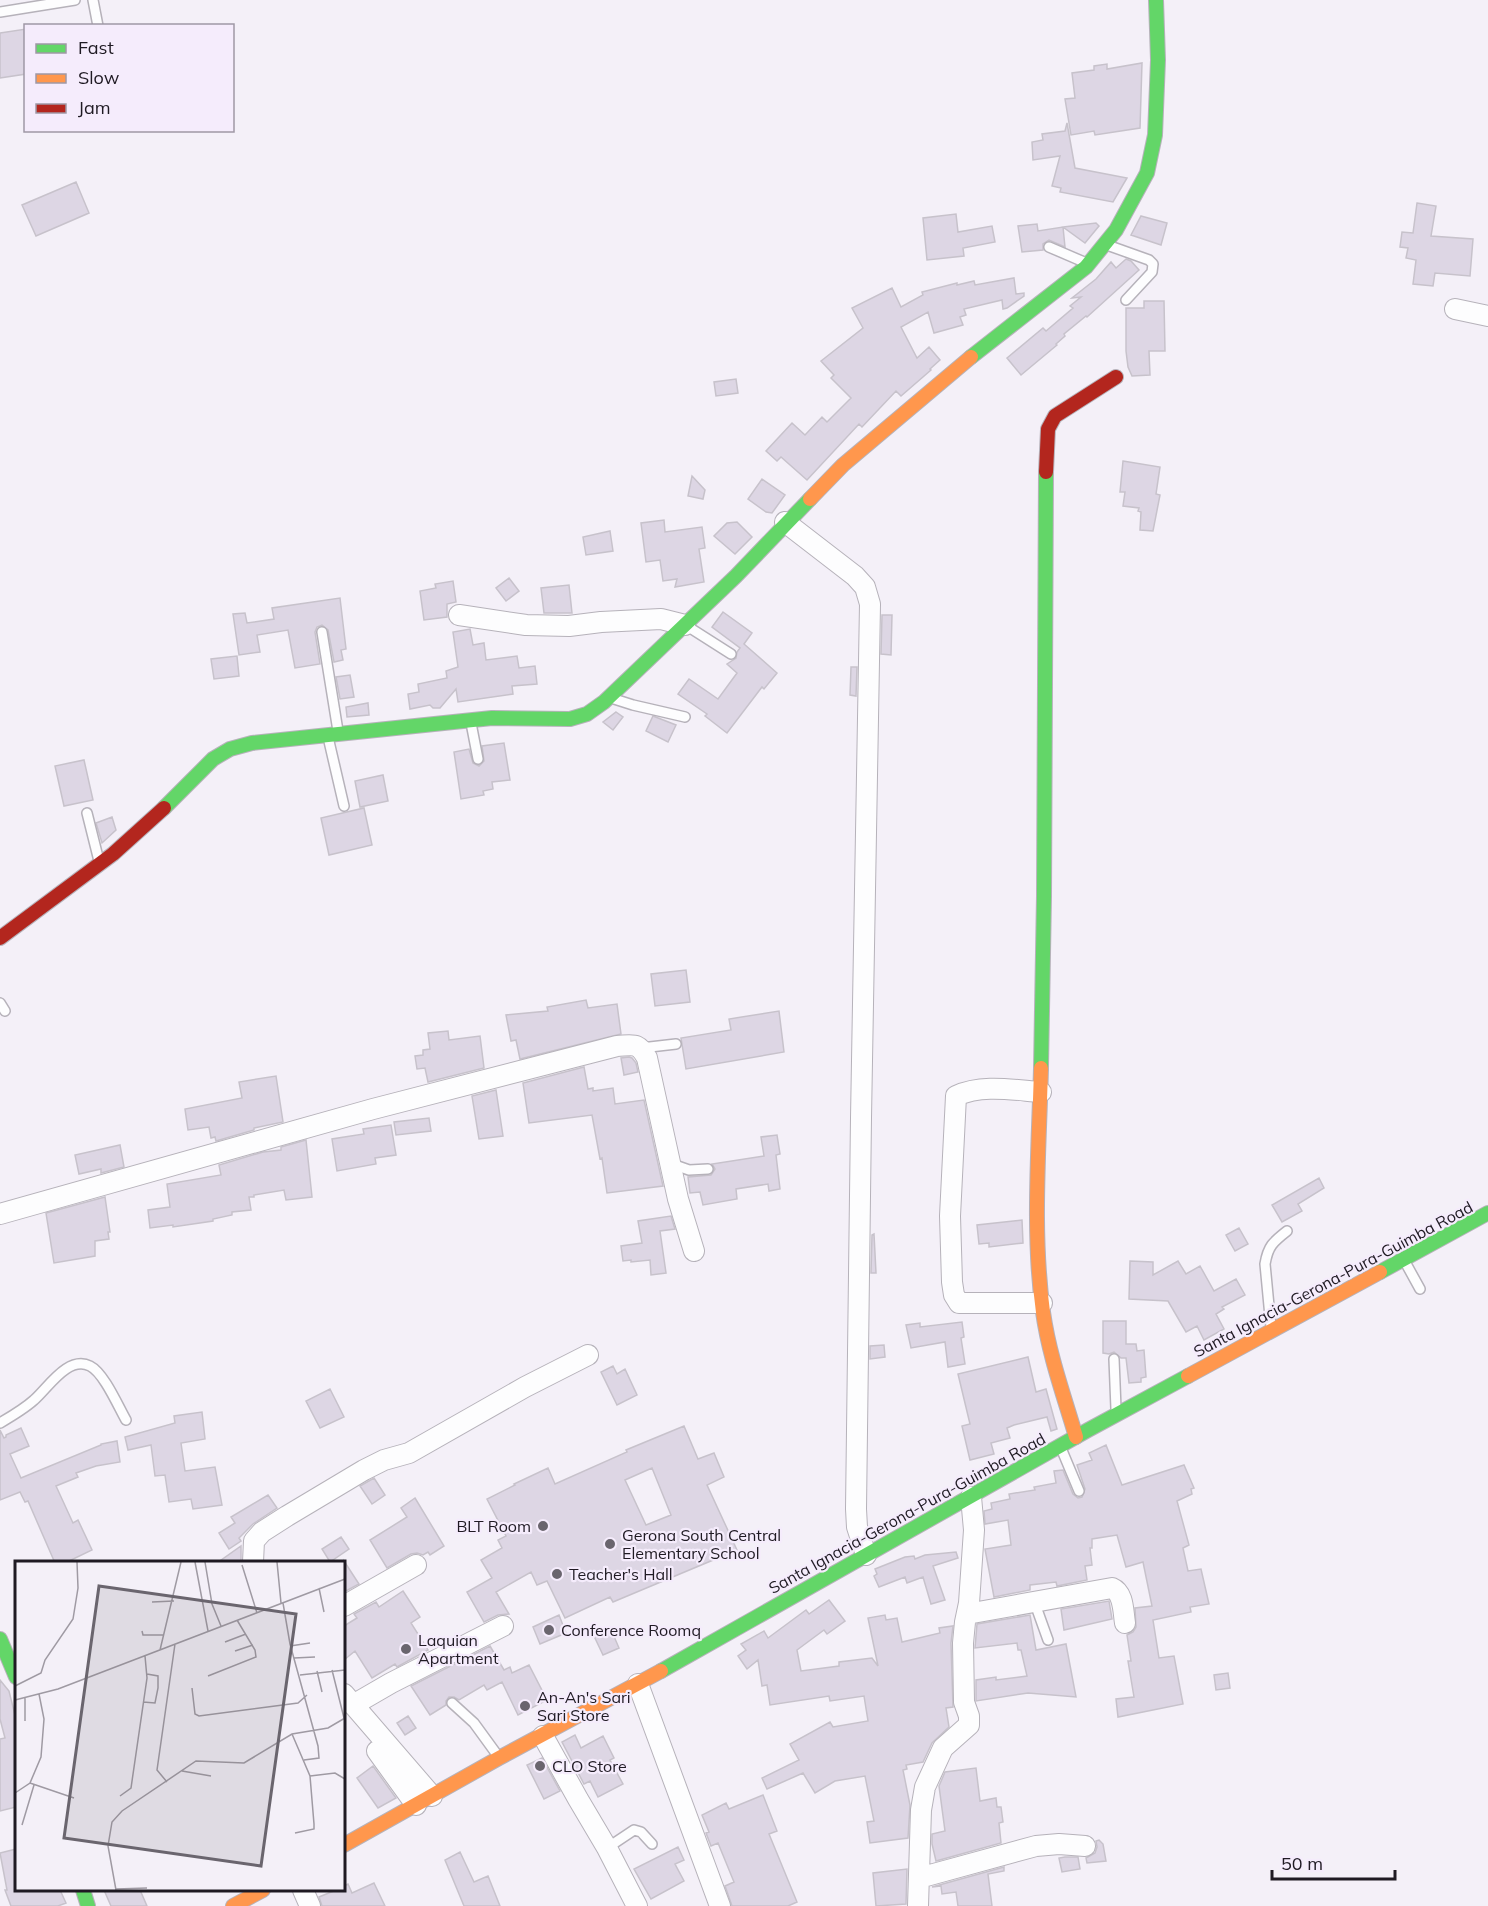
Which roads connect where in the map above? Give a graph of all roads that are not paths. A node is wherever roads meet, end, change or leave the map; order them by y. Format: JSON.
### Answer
{"nodes":[{"id":1,"x":75,"y":0,"type":"edge"},
{"id":2,"x":93,"y":0,"type":"edge"},
{"id":3,"x":1156,"y":0,"type":"edge"},
{"id":4,"x":0,"y":12,"type":"edge"},
{"id":5,"x":98,"y":24,"type":"edge"},
{"id":6,"x":1104,"y":244,"type":"junction"},
{"id":7,"x":1049,"y":247,"type":"dead end"},
{"id":8,"x":1089,"y":263,"type":"junction"},
{"id":9,"x":1126,"y":300,"type":"dead end"},
{"id":10,"x":1455,"y":309,"type":"dead end"},
{"id":11,"x":1488,"y":316,"type":"edge"},
{"id":12,"x":1116,"y":377,"type":"dead end"},
{"id":13,"x":785,"y":522,"type":"junction"},
{"id":14,"x":459,"y":615,"type":"dead end"},
{"id":15,"x":685,"y":625,"type":"junction"},
{"id":16,"x":322,"y":632,"type":"dead end"},
{"id":17,"x":731,"y":654,"type":"dead end"},
{"id":18,"x":609,"y":698,"type":"junction"},
{"id":19,"x":685,"y":717,"type":"dead end"},
{"id":20,"x":470,"y":720,"type":"junction"},
{"id":21,"x":333,"y":734,"type":"junction"},
{"id":22,"x":478,"y":759,"type":"dead end"},
{"id":23,"x":344,"y":806,"type":"dead end"},
{"id":24,"x":87,"y":813,"type":"dead end"},
{"id":25,"x":100,"y":863,"type":"junction"},
{"id":26,"x":0,"y":938,"type":"edge"},
{"id":27,"x":676,"y":1044,"type":"dead end"},
{"id":28,"x":641,"y":1048,"type":"junction"},
{"id":29,"x":1041,"y":1092,"type":"junction"},
{"id":30,"x":670,"y":1163,"type":"junction"},
{"id":31,"x":708,"y":1169,"type":"dead end"},
{"id":32,"x":1488,"y":1213,"type":"edge"},
{"id":33,"x":0,"y":1214,"type":"edge"},
{"id":34,"x":1287,"y":1231,"type":"dead end"},
{"id":35,"x":694,"y":1251,"type":"dead end"},
{"id":36,"x":1403,"y":1258,"type":"junction"},
{"id":37,"x":1420,"y":1289,"type":"dead end"},
{"id":38,"x":1042,"y":1303,"type":"junction"},
{"id":39,"x":1271,"y":1330,"type":"junction"},
{"id":40,"x":588,"y":1355,"type":"dead end"},
{"id":41,"x":1114,"y":1359,"type":"dead end"},
{"id":42,"x":1116,"y":1415,"type":"junction"},
{"id":43,"x":126,"y":1420,"type":"dead end"},
{"id":44,"x":0,"y":1423,"type":"edge"},
{"id":45,"x":1076,"y":1437,"type":"junction"},
{"id":46,"x":1060,"y":1446,"type":"junction"},
{"id":47,"x":1078,"y":1491,"type":"dead end"},
{"id":48,"x":970,"y":1497,"type":"junction"},
{"id":49,"x":866,"y":1555,"type":"junction"},
{"id":50,"x":253,"y":1561,"type":"edge"},
{"id":51,"x":416,"y":1565,"type":"dead end"},
{"id":52,"x":1034,"y":1601,"type":"junction"},
{"id":53,"x":345,"y":1605,"type":"edge"},
{"id":54,"x":967,"y":1614,"type":"junction"},
{"id":55,"x":1125,"y":1623,"type":"dead end"},
{"id":56,"x":503,"y":1626,"type":"dead end"},
{"id":57,"x":6,"y":1638,"type":"edge"},
{"id":58,"x":1048,"y":1640,"type":"dead end"},
{"id":59,"x":9,"y":1670,"type":"edge"},
{"id":60,"x":638,"y":1684,"type":"junction"},
{"id":61,"x":347,"y":1703,"type":"edge"},
{"id":62,"x":452,"y":1703,"type":"dead end"},
{"id":63,"x":543,"y":1736,"type":"junction"},
{"id":64,"x":499,"y":1758,"type":"junction"},
{"id":65,"x":424,"y":1800,"type":"junction"},
{"id":66,"x":345,"y":1844,"type":"edge"},
{"id":67,"x":652,"y":1844,"type":"dead end"},
{"id":68,"x":1085,"y":1846,"type":"dead end"},
{"id":69,"x":608,"y":1848,"type":"junction"},
{"id":70,"x":919,"y":1878,"type":"junction"},
{"id":71,"x":83,"y":1891,"type":"edge"},
{"id":72,"x":261,"y":1891,"type":"edge"},
{"id":73,"x":303,"y":1891,"type":"edge"},
{"id":74,"x":88,"y":1906,"type":"edge"},
{"id":75,"x":233,"y":1906,"type":"edge"},
{"id":76,"x":310,"y":1906,"type":"edge"},
{"id":77,"x":637,"y":1906,"type":"edge"},
{"id":78,"x":720,"y":1906,"type":"edge"},
{"id":79,"x":918,"y":1906,"type":"edge"}],
"edges":[{"from":1,"to":4,"type":"lane"},
{"from":2,"to":5,"type":"lane"},
{"from":3,"to":6,"type":"street"},
{"from":6,"to":8,"type":"street"},
{"from":6,"to":9,"type":"lane"},
{"from":7,"to":8,"type":"lane"},
{"from":8,"to":13,"type":"street"},
{"from":10,"to":11,"type":"street"},
{"from":12,"to":29,"type":"street"},
{"from":13,"to":15,"type":"street"},
{"from":13,"to":49,"type":"street"},
{"from":14,"to":15,"type":"street"},
{"from":15,"to":17,"type":"lane"},
{"from":15,"to":18,"type":"street"},
{"from":16,"to":21,"type":"lane"},
{"from":18,"to":19,"type":"lane"},
{"from":18,"to":20,"type":"street"},
{"from":20,"to":21,"type":"street"},
{"from":20,"to":22,"type":"lane"},
{"from":21,"to":23,"type":"lane"},
{"from":21,"to":25,"type":"street"},
{"from":24,"to":25,"type":"lane"},
{"from":25,"to":26,"type":"street"},
{"from":27,"to":28,"type":"lane"},
{"from":28,"to":30,"type":"street"},
{"from":28,"to":33,"type":"street"},
{"from":29,"to":38,"type":"street"},
{"from":29,"to":38,"type":"street"},
{"from":30,"to":31,"type":"lane"},
{"from":30,"to":35,"type":"street"},
{"from":32,"to":36,"type":"street","name":"Santa Ignacia-Gerona-Pura-Guimba Road"},
{"from":34,"to":39,"type":"lane"},
{"from":36,"to":37,"type":"lane"},
{"from":36,"to":39,"type":"street","name":"Santa Ignacia-Gerona-Pura-Guimba Road"},
{"from":38,"to":45,"type":"street"},
{"from":39,"to":42,"type":"street","name":"Santa Ignacia-Gerona-Pura-Guimba Road"},
{"from":40,"to":50,"type":"street"},
{"from":41,"to":42,"type":"lane"},
{"from":42,"to":45,"type":"street","name":"Santa Ignacia-Gerona-Pura-Guimba Road"},
{"from":43,"to":44,"type":"lane"},
{"from":45,"to":46,"type":"street","name":"Santa Ignacia-Gerona-Pura-Guimba Road"},
{"from":46,"to":47,"type":"lane"},
{"from":46,"to":48,"type":"street","name":"Santa Ignacia-Gerona-Pura-Guimba Road"},
{"from":48,"to":49,"type":"street","name":"Santa Ignacia-Gerona-Pura-Guimba Road"},
{"from":48,"to":54,"type":"street"},
{"from":49,"to":60,"type":"street","name":"Santa Ignacia-Gerona-Pura-Guimba Road"},
{"from":51,"to":53,"type":"street"},
{"from":52,"to":54,"type":"street"},
{"from":52,"to":55,"type":"street"},
{"from":52,"to":58,"type":"lane"},
{"from":54,"to":70,"type":"street"},
{"from":56,"to":61,"type":"street"},
{"from":57,"to":59,"type":"street"},
{"from":60,"to":63,"type":"street","name":"Santa Ignacia-Gerona-Pura-Guimba Road"},
{"from":60,"to":78,"type":"street"},
{"from":61,"to":65,"type":"street"},
{"from":62,"to":64,"type":"lane"},
{"from":63,"to":64,"type":"street","name":"Santa Ignacia-Gerona-Pura-Guimba Road"},
{"from":63,"to":69,"type":"street"},
{"from":64,"to":65,"type":"street","name":"Santa Ignacia-Gerona-Pura-Guimba Road"},
{"from":65,"to":66,"type":"street","name":"Santa Ignacia-Gerona-Pura-Guimba Road"},
{"from":67,"to":69,"type":"lane"},
{"from":68,"to":70,"type":"street"},
{"from":69,"to":77,"type":"street"},
{"from":70,"to":79,"type":"street"},
{"from":71,"to":74,"type":"street"},
{"from":72,"to":75,"type":"street"},
{"from":73,"to":76,"type":"street"}]}
